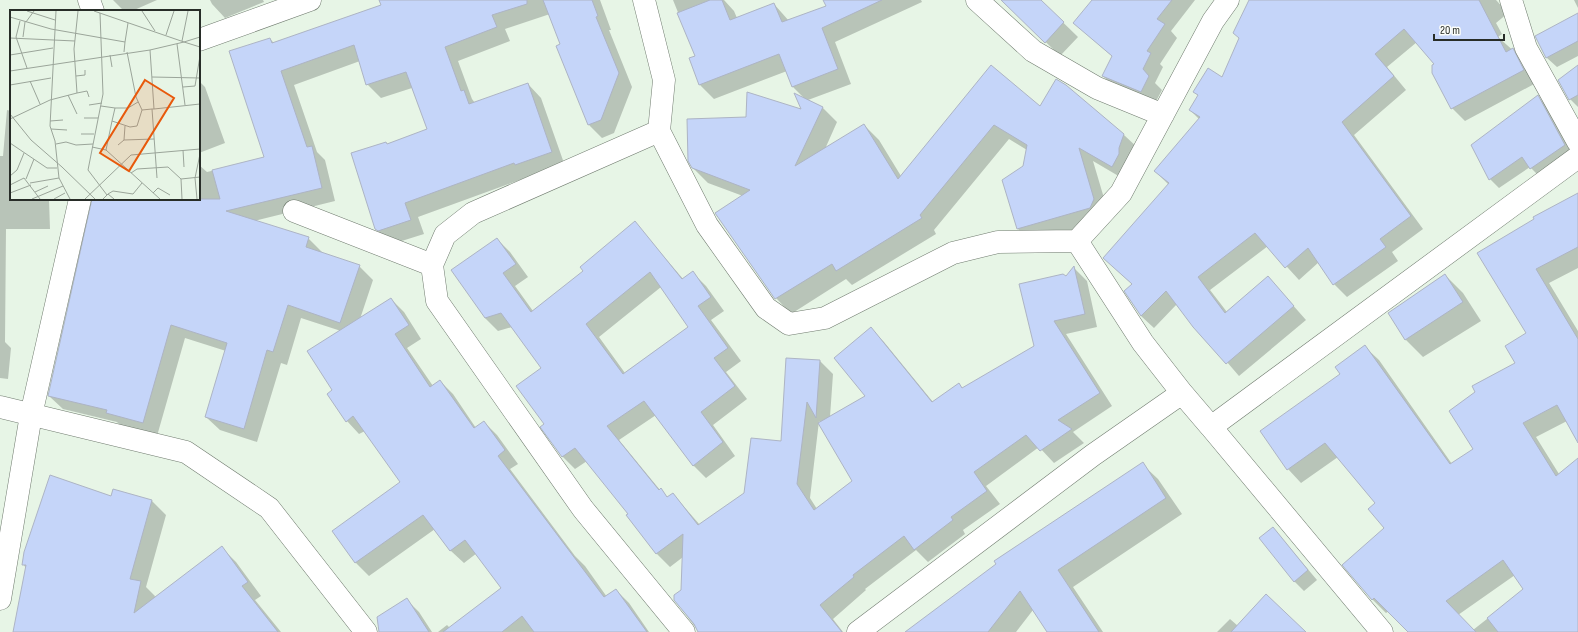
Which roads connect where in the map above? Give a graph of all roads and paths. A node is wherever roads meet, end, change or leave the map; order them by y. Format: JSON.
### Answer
{"nodes":[{"id":1,"x":89,"y":0,"type":"edge"},
{"id":2,"x":310,"y":0,"type":"edge"},
{"id":3,"x":644,"y":0,"type":"edge"},
{"id":4,"x":977,"y":0,"type":"edge"},
{"id":5,"x":1228,"y":0,"type":"edge"},
{"id":6,"x":1512,"y":0,"type":"edge"},
{"id":7,"x":93,"y":10,"type":"edge"},
{"id":8,"x":200,"y":40,"type":"edge"},
{"id":9,"x":1163,"y":115,"type":"junction"},
{"id":10,"x":659,"y":131,"type":"junction"},
{"id":11,"x":1578,"y":142,"type":"edge"},
{"id":12,"x":1578,"y":157,"type":"edge"},
{"id":13,"x":80,"y":200,"type":"edge"},
{"id":14,"x":294,"y":211,"type":"dead end"},
{"id":15,"x":1077,"y":241,"type":"junction"},
{"id":16,"x":432,"y":265,"type":"junction"},
{"id":17,"x":1182,"y":394,"type":"junction"},
{"id":18,"x":0,"y":407,"type":"edge"},
{"id":19,"x":31,"y":415,"type":"junction"},
{"id":20,"x":1211,"y":427,"type":"junction"},
{"id":21,"x":0,"y":599,"type":"edge"},
{"id":22,"x":366,"y":632,"type":"edge"},
{"id":23,"x":684,"y":632,"type":"edge"},
{"id":24,"x":858,"y":632,"type":"edge"},
{"id":25,"x":1382,"y":632,"type":"edge"}],
"edges":[{"from":1,"to":7,"type":"street"},
{"from":2,"to":8,"type":"street"},
{"from":3,"to":10,"type":"street"},
{"from":4,"to":9,"type":"street"},
{"from":5,"to":9,"type":"street"},
{"from":6,"to":11,"type":"street"},
{"from":9,"to":15,"type":"street"},
{"from":10,"to":15,"type":"street"},
{"from":10,"to":16,"type":"street"},
{"from":12,"to":20,"type":"street"},
{"from":13,"to":19,"type":"street"},
{"from":14,"to":16,"type":"street"},
{"from":15,"to":17,"type":"street"},
{"from":16,"to":23,"type":"street"},
{"from":17,"to":20,"type":"street"},
{"from":17,"to":24,"type":"street"},
{"from":18,"to":19,"type":"street"},
{"from":19,"to":21,"type":"street"},
{"from":19,"to":22,"type":"street"},
{"from":20,"to":25,"type":"street"}]}
